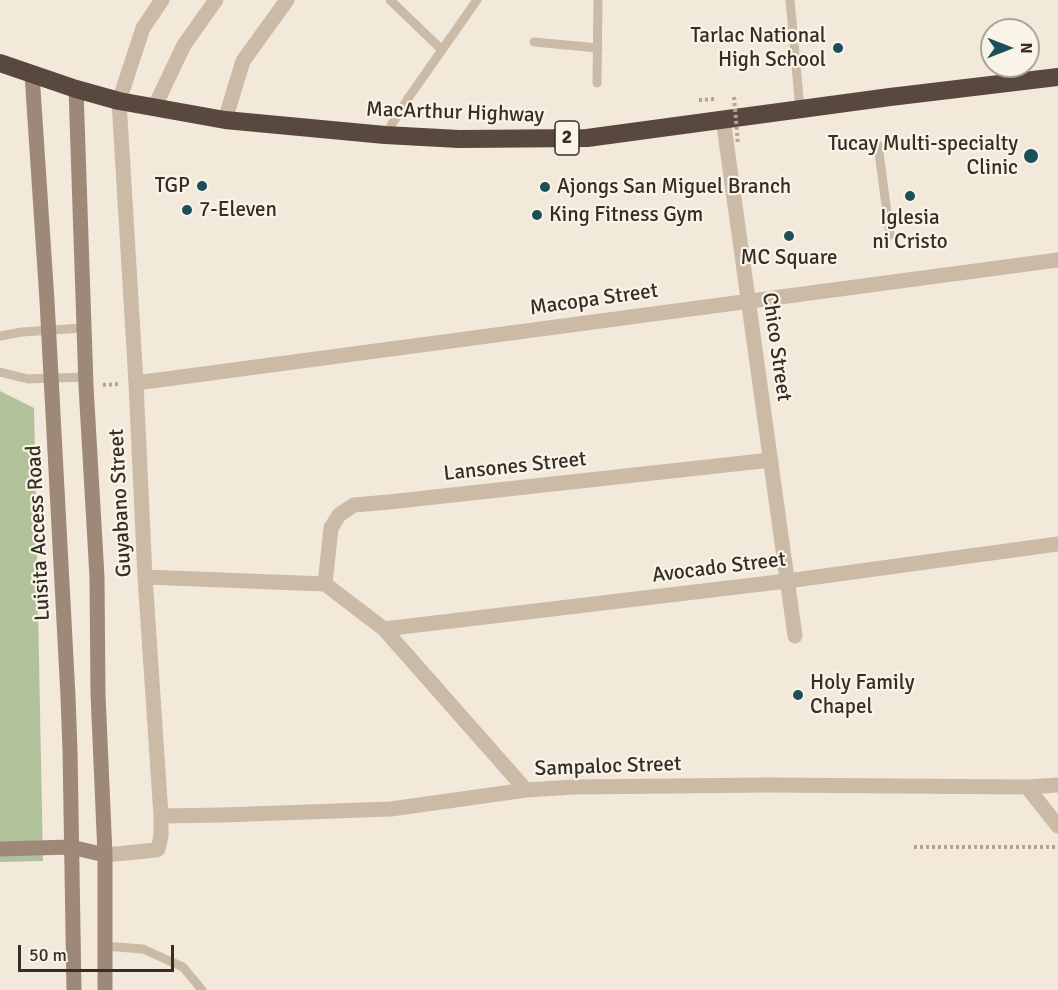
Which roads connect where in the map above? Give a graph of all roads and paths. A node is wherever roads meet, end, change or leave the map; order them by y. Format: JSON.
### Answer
{"nodes":[{"id":1,"x":162,"y":0,"type":"edge"},
{"id":2,"x":216,"y":0,"type":"edge"},
{"id":3,"x":287,"y":0,"type":"edge"},
{"id":4,"x":390,"y":0,"type":"edge"},
{"id":5,"x":477,"y":0,"type":"edge"},
{"id":6,"x":598,"y":0,"type":"edge"},
{"id":7,"x":790,"y":0,"type":"edge"},
{"id":8,"x":534,"y":42,"type":"dead end"},
{"id":9,"x":598,"y":48,"type":"junction"},
{"id":10,"x":442,"y":50,"type":"junction"},
{"id":11,"x":0,"y":63,"type":"edge"},
{"id":12,"x":32,"y":74,"type":"junction"},
{"id":13,"x":1058,"y":77,"type":"edge"},
{"id":14,"x":597,"y":83,"type":"dead end"},
{"id":15,"x":76,"y":89,"type":"junction"},
{"id":16,"x":734,"y":98,"type":"dead end"},
{"id":17,"x":119,"y":101,"type":"junction"},
{"id":18,"x":155,"y":106,"type":"junction"},
{"id":19,"x":800,"y":109,"type":"junction"},
{"id":20,"x":723,"y":119,"type":"junction"},
{"id":21,"x":225,"y":120,"type":"junction"},
{"id":22,"x":385,"y":135,"type":"junction"},
{"id":23,"x":738,"y":144,"type":"dead end"},
{"id":24,"x":878,"y":145,"type":"dead end"},
{"id":25,"x":890,"y":235,"type":"dead end"},
{"id":26,"x":1058,"y":260,"type":"edge"},
{"id":27,"x":748,"y":301,"type":"junction"},
{"id":28,"x":83,"y":328,"type":"junction"},
{"id":29,"x":48,"y":330,"type":"junction"},
{"id":30,"x":0,"y":336,"type":"edge"},
{"id":31,"x":0,"y":372,"type":"edge"},
{"id":32,"x":51,"y":379,"type":"junction"},
{"id":33,"x":85,"y":382,"type":"junction"},
{"id":34,"x":136,"y":384,"type":"junction"},
{"id":35,"x":771,"y":460,"type":"junction"},
{"id":36,"x":1058,"y":544,"type":"edge"},
{"id":37,"x":145,"y":577,"type":"junction"},
{"id":38,"x":788,"y":581,"type":"junction"},
{"id":39,"x":325,"y":584,"type":"junction"},
{"id":40,"x":384,"y":629,"type":"junction"},
{"id":41,"x":795,"y":636,"type":"dead end"},
{"id":42,"x":1058,"y":786,"type":"edge"},
{"id":43,"x":1027,"y":787,"type":"junction"},
{"id":44,"x":526,"y":790,"type":"junction"},
{"id":45,"x":161,"y":816,"type":"junction"},
{"id":46,"x":1058,"y":826,"type":"edge"},
{"id":47,"x":71,"y":846,"type":"junction"},
{"id":48,"x":914,"y":847,"type":"dead end"},
{"id":49,"x":1058,"y":847,"type":"edge"},
{"id":50,"x":0,"y":849,"type":"edge"},
{"id":51,"x":105,"y":855,"type":"junction"},
{"id":52,"x":104,"y":946,"type":"junction"},
{"id":53,"x":74,"y":990,"type":"edge"},
{"id":54,"x":105,"y":990,"type":"edge"},
{"id":55,"x":202,"y":990,"type":"edge"}],
"edges":[{"from":1,"to":17,"type":"street"},
{"from":2,"to":18,"type":"street"},
{"from":3,"to":21,"type":"street"},
{"from":4,"to":10,"type":"lane"},
{"from":5,"to":10,"type":"lane"},
{"from":6,"to":9,"type":"lane"},
{"from":7,"to":19,"type":"lane"},
{"from":8,"to":9,"type":"lane"},
{"from":9,"to":14,"type":"lane"},
{"from":10,"to":22,"type":"lane"},
{"from":11,"to":12,"type":"highway","name":"MacArthur Highway","number":"2"},
{"from":12,"to":15,"type":"highway","name":"MacArthur Highway","number":"2"},
{"from":12,"to":29,"type":"main road","name":"Luisita Access Road"},
{"from":13,"to":19,"type":"highway","name":"MacArthur Highway","number":"2"},
{"from":15,"to":17,"type":"highway","name":"MacArthur Highway","number":"2"},
{"from":15,"to":28,"type":"main road"},
{"from":16,"to":23,"type":"path","bridge":true},
{"from":17,"to":18,"type":"highway","name":"MacArthur Highway","number":"2"},
{"from":17,"to":34,"type":"street","name":"Guyabano Street"},
{"from":18,"to":21,"type":"highway","name":"MacArthur Highway","number":"2"},
{"from":19,"to":20,"type":"highway","name":"MacArthur Highway","number":"2"},
{"from":20,"to":22,"type":"highway","name":"MacArthur Highway","number":"2"},
{"from":20,"to":27,"type":"street","name":"Chico Street"},
{"from":21,"to":22,"type":"highway","name":"MacArthur Highway","number":"2"},
{"from":24,"to":25,"type":"lane"},
{"from":26,"to":27,"type":"street","name":"Macopa Street"},
{"from":27,"to":34,"type":"street","name":"Macopa Street"},
{"from":27,"to":35,"type":"street","name":"Chico Street"},
{"from":28,"to":29,"type":"lane"},
{"from":28,"to":33,"type":"main road"},
{"from":29,"to":30,"type":"lane"},
{"from":29,"to":32,"type":"main road","name":"Luisita Access Road"},
{"from":31,"to":32,"type":"lane"},
{"from":32,"to":33,"type":"lane"},
{"from":32,"to":47,"type":"main road","name":"Luisita Access Road"},
{"from":33,"to":34,"type":"path"},
{"from":33,"to":51,"type":"main road"},
{"from":34,"to":37,"type":"street","name":"Guyabano Street"},
{"from":35,"to":38,"type":"street","name":"Chico Street"},
{"from":35,"to":39,"type":"street","name":"Lansones Street"},
{"from":36,"to":38,"type":"street","name":"Avocado Street"},
{"from":37,"to":39,"type":"street"},
{"from":37,"to":45,"type":"street","name":"Guyabano Street"},
{"from":38,"to":40,"type":"street","name":"Avocado Street"},
{"from":38,"to":41,"type":"street","name":"Chico Street"},
{"from":39,"to":40,"type":"street"},
{"from":40,"to":44,"type":"street"},
{"from":42,"to":43,"type":"street","name":"Sampaloc Street"},
{"from":43,"to":44,"type":"street","name":"Sampaloc Street"},
{"from":43,"to":46,"type":"street"},
{"from":44,"to":45,"type":"street","name":"Sampaloc Street"},
{"from":45,"to":51,"type":"street","name":"Guyabano Street"},
{"from":47,"to":50,"type":"main road"},
{"from":47,"to":51,"type":"main road"},
{"from":47,"to":53,"type":"main road","name":"Luisita Access Road"},
{"from":48,"to":49,"type":"path"},
{"from":51,"to":52,"type":"main road"},
{"from":52,"to":54,"type":"main road"},
{"from":52,"to":55,"type":"lane"}]}
